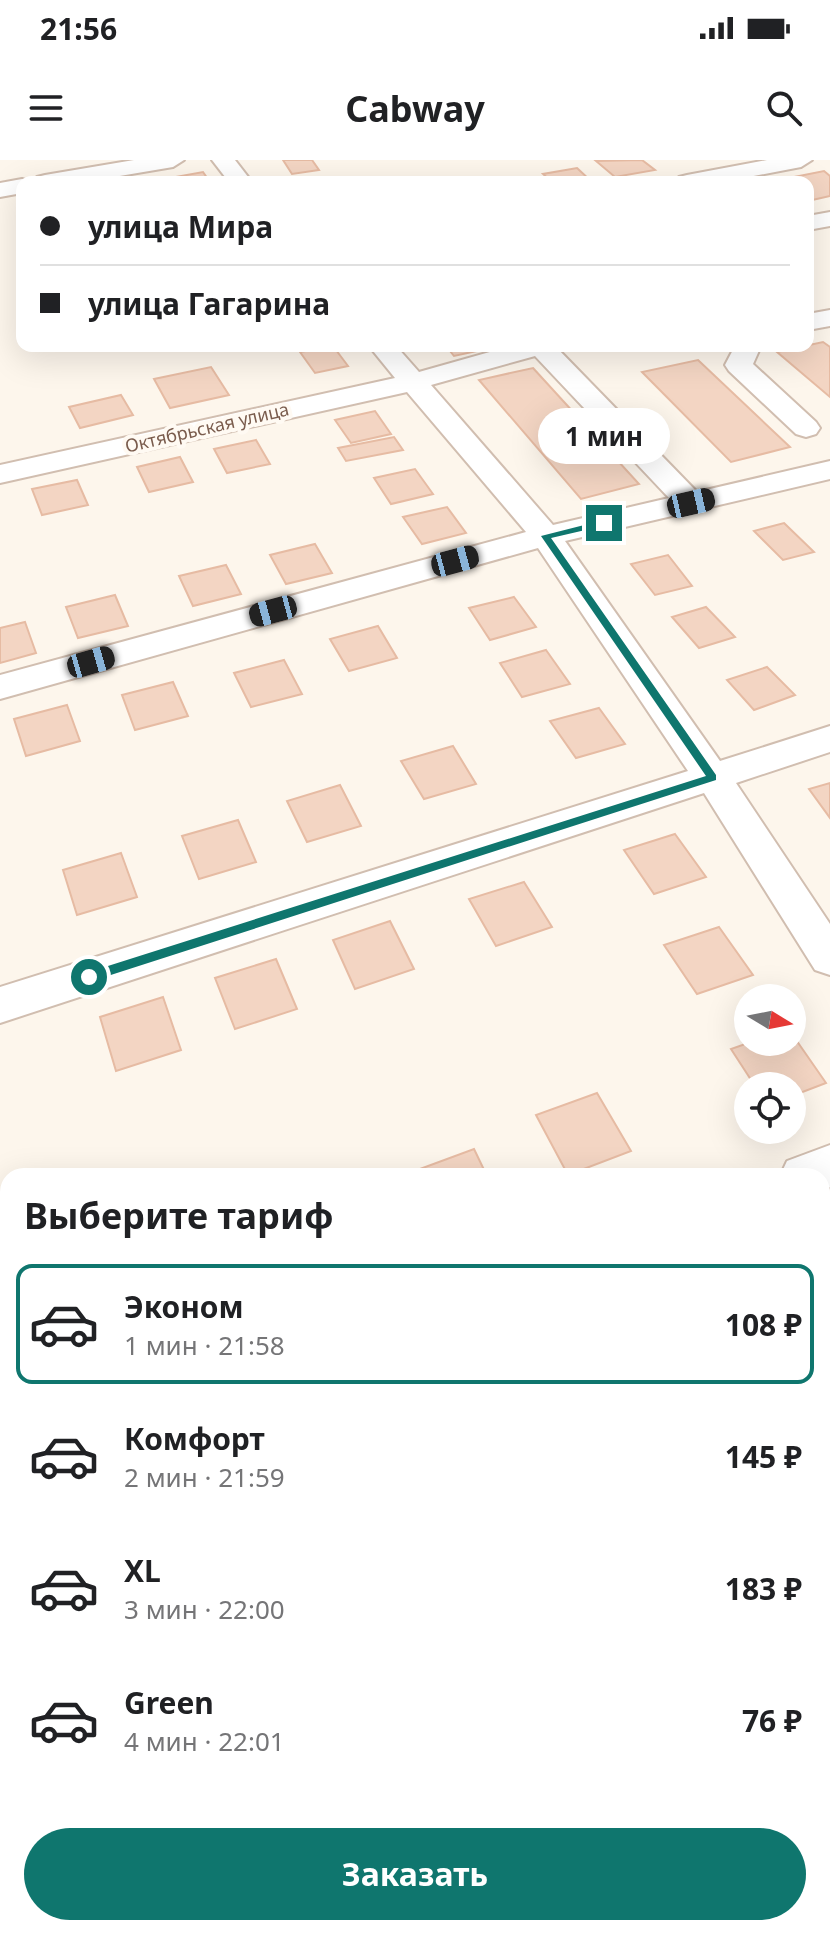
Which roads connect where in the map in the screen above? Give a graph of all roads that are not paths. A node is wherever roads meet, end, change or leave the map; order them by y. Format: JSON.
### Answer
{"nodes":[{"id":1,"x":173,"y":160,"type":"edge"},
{"id":2,"x":223,"y":160,"type":"edge"},
{"id":3,"x":801,"y":160,"type":"edge"},
{"id":4,"x":132,"y":163,"type":"edge"},
{"id":5,"x":72,"y":176,"type":"edge"},
{"id":6,"x":236,"y":176,"type":"edge"},
{"id":7,"x":718,"y":176,"type":"edge"},
{"id":8,"x":387,"y":352,"type":"edge"},
{"id":9,"x":520,"y":352,"type":"edge"},
{"id":10,"x":547,"y":352,"type":"edge"},
{"id":11,"x":745,"y":352,"type":"edge"},
{"id":12,"x":413,"y":382,"type":"junction"},
{"id":13,"x":806,"y":428,"type":"dead end"},
{"id":14,"x":830,"y":470,"type":"edge"},
{"id":15,"x":0,"y":474,"type":"edge"},
{"id":16,"x":691,"y":503,"type":"junction"},
{"id":17,"x":546,"y":536,"type":"junction"},
{"id":18,"x":0,"y":687,"type":"edge"},
{"id":19,"x":830,"y":739,"type":"edge"},
{"id":20,"x":713,"y":778,"type":"junction"},
{"id":21,"x":830,"y":958,"type":"edge"},
{"id":22,"x":0,"y":1005,"type":"edge"}],
"edges":[{"from":1,"to":4,"type":"street"},
{"from":2,"to":6,"type":"street"},
{"from":3,"to":7,"type":"street"},
{"from":4,"to":5,"type":"street"},
{"from":8,"to":12,"type":"street"},
{"from":9,"to":12,"type":"street","name":"Октябрьская улица"},
{"from":10,"to":16,"type":"street"},
{"from":11,"to":13,"type":"street"},
{"from":12,"to":15,"type":"street","name":"Октябрьская улица"},
{"from":12,"to":17,"type":"street"},
{"from":14,"to":16,"type":"street"},
{"from":16,"to":17,"type":"street"},
{"from":17,"to":18,"type":"street"},
{"from":17,"to":20,"type":"street"},
{"from":19,"to":20,"type":"street"},
{"from":20,"to":21,"type":"street"},
{"from":20,"to":22,"type":"street"}]}
